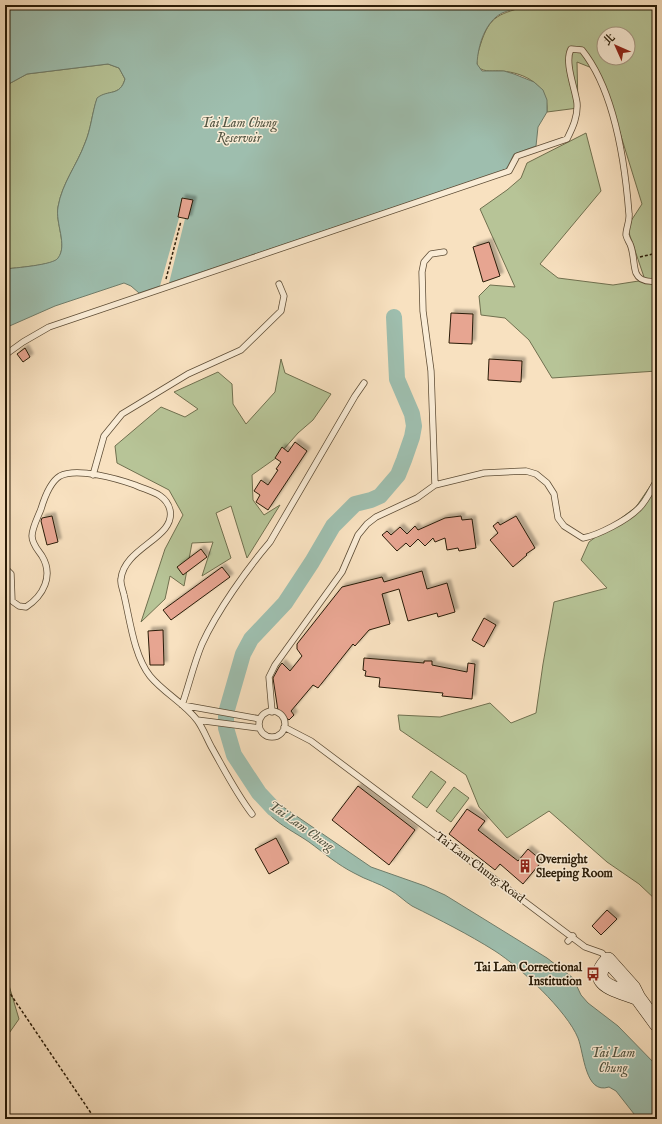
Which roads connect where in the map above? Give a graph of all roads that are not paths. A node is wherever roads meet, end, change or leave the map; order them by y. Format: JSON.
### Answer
{"nodes":[{"id":1,"x":444,"y":252,"type":"dead end"},
{"id":2,"x":657,"y":281,"type":"edge"},
{"id":3,"x":279,"y":284,"type":"dead end"},
{"id":4,"x":5,"y":355,"type":"edge"},
{"id":5,"x":364,"y":383,"type":"dead end"},
{"id":6,"x":94,"y":475,"type":"junction"},
{"id":7,"x":657,"y":480,"type":"edge"},
{"id":8,"x":435,"y":485,"type":"junction"},
{"id":9,"x":5,"y":568,"type":"edge"},
{"id":10,"x":182,"y":705,"type":"junction"},
{"id":11,"x":272,"y":712,"type":"junction"},
{"id":12,"x":260,"y":719,"type":"junction"},
{"id":13,"x":197,"y":720,"type":"junction"},
{"id":14,"x":284,"y":727,"type":"junction"},
{"id":15,"x":259,"y":728,"type":"junction"},
{"id":16,"x":252,"y":814,"type":"dead end"},
{"id":17,"x":573,"y":936,"type":"junction"},
{"id":18,"x":568,"y":941,"type":"dead end"},
{"id":19,"x":608,"y":960,"type":"joint"},
{"id":20,"x":657,"y":1024,"type":"edge"}],
"edges":[{"from":1,"to":8,"type":"lane"},
{"from":2,"to":4,"type":"lane"},
{"from":3,"to":6,"type":"lane"},
{"from":5,"to":10,"type":"lane"},
{"from":6,"to":9,"type":"lane"},
{"from":6,"to":10,"type":"lane"},
{"from":7,"to":8,"type":"lane"},
{"from":8,"to":11,"type":"lane"},
{"from":10,"to":12,"type":"lane"},
{"from":10,"to":13,"type":"lane"},
{"from":11,"to":12,"type":"lane"},
{"from":11,"to":14,"type":"lane"},
{"from":12,"to":15,"type":"lane"},
{"from":13,"to":15,"type":"lane"},
{"from":13,"to":16,"type":"lane"},
{"from":14,"to":15,"type":"lane"},
{"from":14,"to":17,"type":"lane","name":"Tai Lam Chung Road"},
{"from":17,"to":18,"type":"lane"},
{"from":17,"to":19,"type":"lane","name":"Tai Lam Chung Road"},
{"from":19,"to":20,"type":"street"}]}
